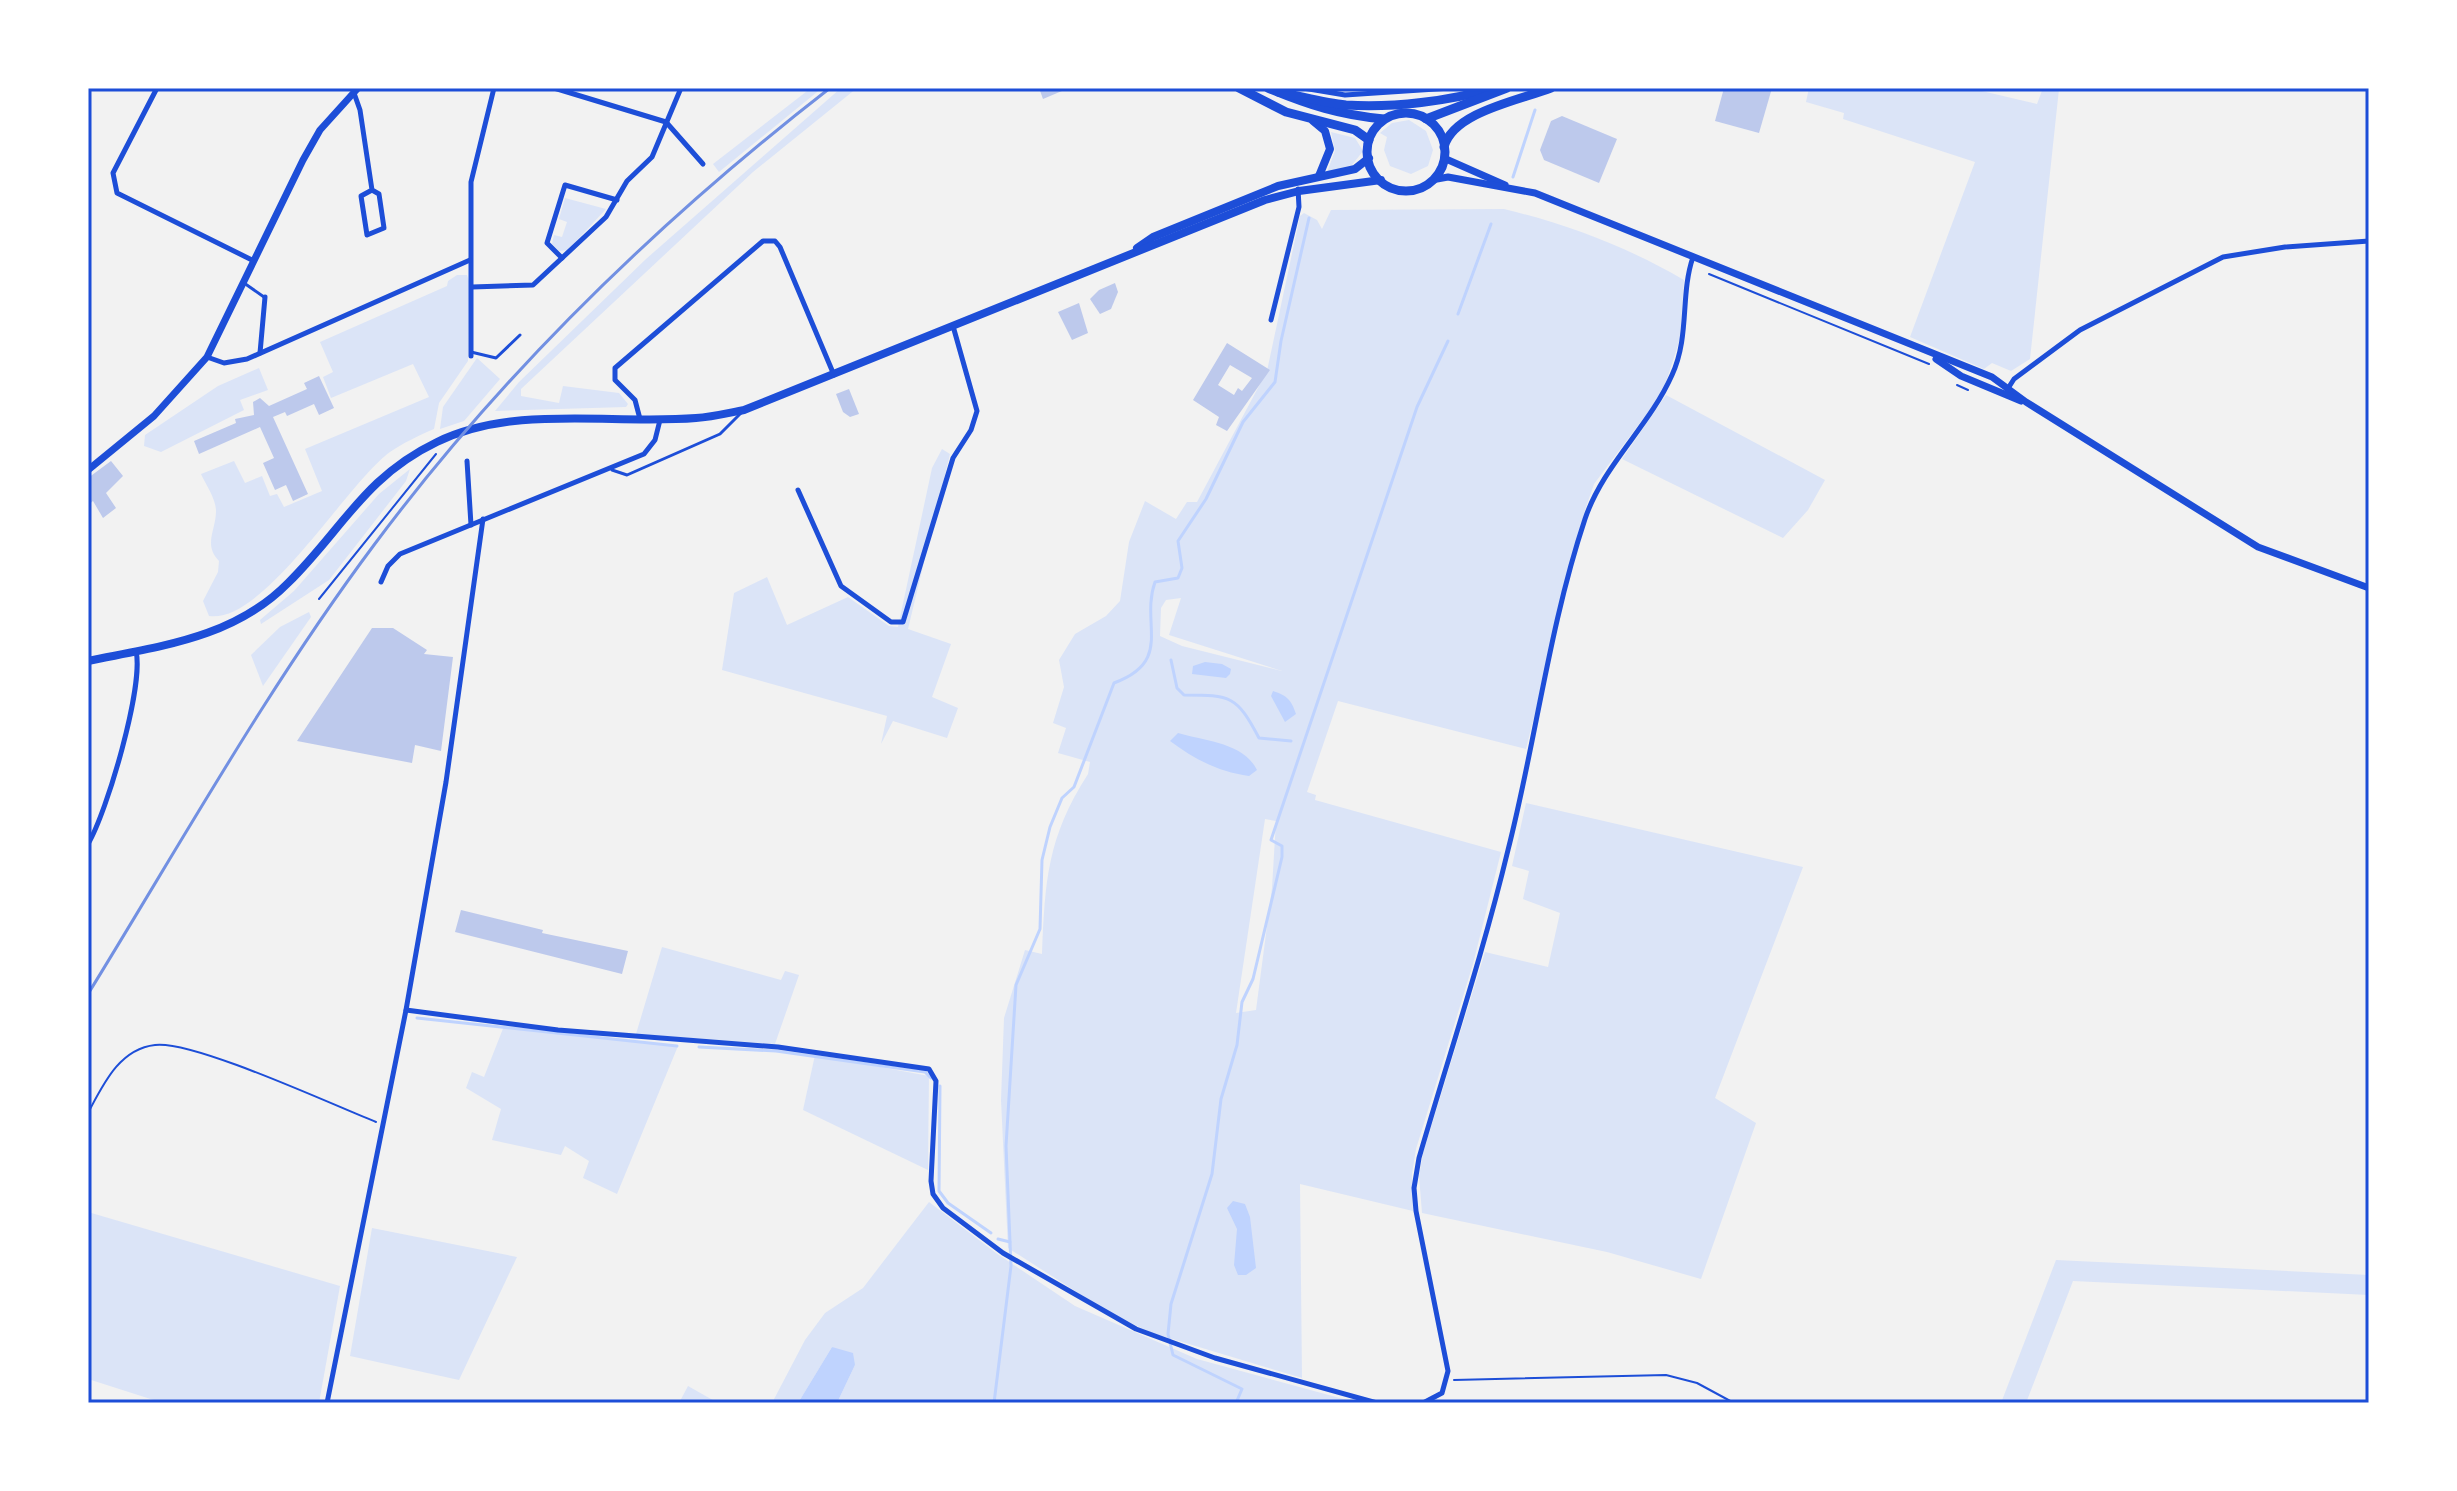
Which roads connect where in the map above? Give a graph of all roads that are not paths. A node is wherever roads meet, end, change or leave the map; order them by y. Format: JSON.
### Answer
{"nodes":[{"id":1,"x":157,"y":88,"type":"edge"},
{"id":2,"x":494,"y":88,"type":"edge"},
{"id":3,"x":554,"y":88,"type":"edge"},
{"id":4,"x":681,"y":88,"type":"edge"},
{"id":5,"x":1239,"y":88,"type":"edge"},
{"id":6,"x":1303,"y":88,"type":"edge"},
{"id":7,"x":1451,"y":88,"type":"edge"},
{"id":8,"x":1494,"y":88,"type":"edge"},
{"id":9,"x":1507,"y":88,"type":"edge"},
{"id":10,"x":1551,"y":88,"type":"edge"},
{"id":11,"x":356,"y":90,"type":"edge"},
{"id":12,"x":1273,"y":90,"type":"edge"},
{"id":13,"x":1384,"y":119,"type":"junction"},
{"id":14,"x":1426,"y":119,"type":"junction"},
{"id":15,"x":1313,"y":121,"type":"junction"},
{"id":16,"x":666,"y":122,"type":"junction"},
{"id":17,"x":1369,"y":140,"type":"junction"},
{"id":18,"x":1444,"y":147,"type":"junction"},
{"id":19,"x":1369,"y":158,"type":"junction"},
{"id":20,"x":1446,"y":159,"type":"junction"},
{"id":21,"x":703,"y":164,"type":"dead end"},
{"id":22,"x":1319,"y":176,"type":"junction"},
{"id":23,"x":1437,"y":179,"type":"junction"},
{"id":24,"x":1381,"y":180,"type":"junction"},
{"id":25,"x":1297,"y":181,"type":"junction"},
{"id":26,"x":1507,"y":186,"type":"junction"},
{"id":27,"x":372,"y":190,"type":"junction"},
{"id":28,"x":1299,"y":191,"type":"junction"},
{"id":29,"x":617,"y":200,"type":"junction"},
{"id":30,"x":2369,"y":241,"type":"edge"},
{"id":31,"x":1126,"y":255,"type":"junction"},
{"id":32,"x":1693,"y":257,"type":"junction"},
{"id":33,"x":562,"y":258,"type":"junction"},
{"id":34,"x":470,"y":260,"type":"junction"},
{"id":35,"x":254,"y":261,"type":"junction"},
{"id":36,"x":244,"y":283,"type":"junction"},
{"id":37,"x":472,"y":287,"type":"junction"},
{"id":38,"x":265,"y":297,"type":"joint"},
{"id":39,"x":1271,"y":320,"type":"dead end"},
{"id":40,"x":953,"y":326,"type":"junction"},
{"id":41,"x":520,"y":335,"type":"dead end"},
{"id":42,"x":1928,"y":353,"type":"junction"},
{"id":43,"x":259,"y":354,"type":"junction"},
{"id":44,"x":471,"y":354,"type":"joint"},
{"id":45,"x":207,"y":357,"type":"junction"},
{"id":46,"x":834,"y":375,"type":"junction"},
{"id":47,"x":2009,"y":387,"type":"junction"},
{"id":48,"x":2003,"y":395,"type":"junction"},
{"id":49,"x":2026,"y":402,"type":"junction"},
{"id":50,"x":744,"y":410,"type":"junction"},
{"id":51,"x":660,"y":419,"type":"junction"},
{"id":52,"x":640,"y":420,"type":"junction"},
{"id":53,"x":467,"y":461,"type":"dead end"},
{"id":54,"x":607,"y":468,"type":"junction"},
{"id":55,"x":88,"y":470,"type":"edge"},
{"id":56,"x":798,"y":490,"type":"dead end"},
{"id":57,"x":483,"y":519,"type":"junction"},
{"id":58,"x":471,"y":525,"type":"junction"},
{"id":59,"x":381,"y":582,"type":"dead end"},
{"id":60,"x":2369,"y":588,"type":"edge"},
{"id":61,"x":136,"y":651,"type":"junction"},
{"id":62,"x":88,"y":661,"type":"edge"},
{"id":63,"x":88,"y":844,"type":"edge"},
{"id":64,"x":406,"y":1010,"type":"junction"},
{"id":65,"x":327,"y":1403,"type":"edge"},
{"id":66,"x":1377,"y":1403,"type":"edge"},
{"id":67,"x":1423,"y":1403,"type":"edge"}],
"edges":[{"from":1,"to":35,"type":"street"},
{"from":2,"to":34,"type":"street"},
{"from":3,"to":16,"type":"street"},
{"from":4,"to":16,"type":"street"},
{"from":5,"to":15,"type":"main road"},
{"from":6,"to":7,"type":"street"},
{"from":8,"to":12,"type":"main road"},
{"from":9,"to":14,"type":"main road"},
{"from":10,"to":18,"type":"main road"},
{"from":11,"to":27,"type":"street"},
{"from":11,"to":35,"type":"street"},
{"from":12,"to":13,"type":"main road"},
{"from":13,"to":14,"type":"main road"},
{"from":13,"to":17,"type":"main road"},
{"from":14,"to":18,"type":"main road"},
{"from":15,"to":17,"type":"main road"},
{"from":15,"to":22,"type":"main road"},
{"from":16,"to":21,"type":"street"},
{"from":16,"to":29,"type":"street"},
{"from":17,"to":19,"type":"main road"},
{"from":18,"to":20,"type":"main road"},
{"from":19,"to":22,"type":"main road"},
{"from":19,"to":24,"type":"main road"},
{"from":20,"to":23,"type":"main road"},
{"from":20,"to":26,"type":"street"},
{"from":22,"to":25,"type":"main road"},
{"from":23,"to":24,"type":"main road"},
{"from":23,"to":26,"type":"street"},
{"from":24,"to":28,"type":"main road"},
{"from":25,"to":28,"type":"street"},
{"from":25,"to":31,"type":"main road"},
{"from":26,"to":32,"type":"street"},
{"from":27,"to":27,"type":"street"},
{"from":28,"to":31,"type":"main road"},
{"from":28,"to":39,"type":"street"},
{"from":29,"to":33,"type":"street"},
{"from":29,"to":33,"type":"street"},
{"from":30,"to":47,"type":"street"},
{"from":31,"to":40,"type":"main road"},
{"from":32,"to":42,"type":"street"},
{"from":32,"to":67,"type":"street"},
{"from":33,"to":37,"type":"street"},
{"from":34,"to":37,"type":"street"},
{"from":34,"to":43,"type":"street"},
{"from":35,"to":36,"type":"street"},
{"from":36,"to":38,"type":"lane"},
{"from":36,"to":45,"type":"street"},
{"from":37,"to":44,"type":"street"},
{"from":38,"to":43,"type":"street"},
{"from":40,"to":46,"type":"main road"},
{"from":40,"to":56,"type":"street"},
{"from":41,"to":44,"type":"lane"},
{"from":42,"to":47,"type":"street"},
{"from":42,"to":48,"type":"street"},
{"from":43,"to":45,"type":"street"},
{"from":45,"to":55,"type":"street"},
{"from":46,"to":50,"type":"main road"},
{"from":46,"to":52,"type":"street"},
{"from":47,"to":48,"type":"street"},
{"from":47,"to":49,"type":"street"},
{"from":48,"to":49,"type":"street"},
{"from":49,"to":60,"type":"street"},
{"from":50,"to":51,"type":"main road"},
{"from":50,"to":54,"type":"lane"},
{"from":51,"to":52,"type":"main road"},
{"from":51,"to":54,"type":"street"},
{"from":52,"to":61,"type":"main road"},
{"from":53,"to":58,"type":"street"},
{"from":54,"to":57,"type":"street"},
{"from":57,"to":58,"type":"street"},
{"from":57,"to":64,"type":"street"},
{"from":58,"to":59,"type":"street"},
{"from":61,"to":62,"type":"main road"},
{"from":61,"to":63,"type":"street"},
{"from":64,"to":65,"type":"street"},
{"from":64,"to":66,"type":"street"}]}
